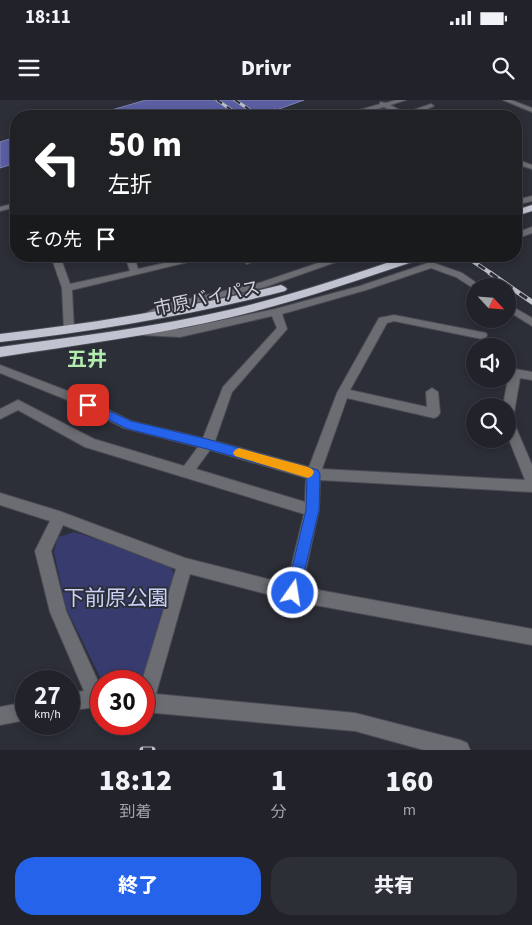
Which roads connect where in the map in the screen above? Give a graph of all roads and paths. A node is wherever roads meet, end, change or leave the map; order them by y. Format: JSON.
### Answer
{"nodes":[{"id":1,"x":376,"y":100,"type":"edge"},
{"id":2,"x":403,"y":100,"type":"edge"},
{"id":3,"x":506,"y":100,"type":"edge"},
{"id":4,"x":385,"y":104,"type":"junction"},
{"id":5,"x":431,"y":106,"type":"dead end"},
{"id":6,"x":365,"y":110,"type":"edge"},
{"id":7,"x":395,"y":110,"type":"edge"},
{"id":8,"x":421,"y":110,"type":"edge"},
{"id":9,"x":532,"y":110,"type":"edge"},
{"id":10,"x":57,"y":262,"type":"edge"},
{"id":11,"x":131,"y":262,"type":"edge"},
{"id":12,"x":183,"y":262,"type":"edge"},
{"id":13,"x":331,"y":262,"type":"edge"},
{"id":14,"x":368,"y":262,"type":"edge"},
{"id":15,"x":418,"y":262,"type":"edge"},
{"id":16,"x":421,"y":262,"type":"edge"},
{"id":17,"x":430,"y":262,"type":"edge"},
{"id":18,"x":135,"y":273,"type":"junction"},
{"id":19,"x":466,"y":280,"type":"edge"},
{"id":20,"x":67,"y":288,"type":"junction"},
{"id":21,"x":276,"y":312,"type":"junction"},
{"id":22,"x":516,"y":312,"type":"edge"},
{"id":23,"x":532,"y":323,"type":"edge"},
{"id":24,"x":135,"y":326,"type":"junction"},
{"id":25,"x":68,"y":330,"type":"junction"},
{"id":26,"x":482,"y":335,"type":"dead end"},
{"id":27,"x":0,"y":338,"type":"edge"},
{"id":28,"x":0,"y":352,"type":"edge"},
{"id":29,"x":0,"y":369,"type":"edge"},
{"id":30,"x":532,"y":376,"type":"edge"},
{"id":31,"x":432,"y":392,"type":"dead end"},
{"id":32,"x":344,"y":393,"type":"junction"},
{"id":33,"x":511,"y":398,"type":"edge"},
{"id":34,"x":0,"y":414,"type":"edge"},
{"id":35,"x":516,"y":443,"type":"edge"},
{"id":36,"x":207,"y":444,"type":"junction"},
{"id":37,"x":187,"y":472,"type":"junction"},
{"id":38,"x":313,"y":474,"type":"junction"},
{"id":39,"x":532,"y":482,"type":"edge"},
{"id":40,"x":532,"y":486,"type":"edge"},
{"id":41,"x":0,"y":499,"type":"edge"},
{"id":42,"x":312,"y":510,"type":"junction"},
{"id":43,"x":59,"y":517,"type":"junction"},
{"id":44,"x":185,"y":565,"type":"junction"},
{"id":45,"x":293,"y":593,"type":"junction"},
{"id":46,"x":532,"y":637,"type":"edge"},
{"id":47,"x":154,"y":670,"type":"edge"},
{"id":48,"x":90,"y":680,"type":"edge"},
{"id":49,"x":155,"y":703,"type":"edge"},
{"id":50,"x":15,"y":713,"type":"edge"},
{"id":51,"x":0,"y":716,"type":"edge"},
{"id":52,"x":460,"y":750,"type":"edge"}],
"edges":[{"from":1,"to":4,"type":"street"},
{"from":2,"to":4,"type":"street"},
{"from":3,"to":9,"type":"street"},
{"from":4,"to":6,"type":"street"},
{"from":4,"to":7,"type":"street"},
{"from":5,"to":8,"type":"street"},
{"from":10,"to":20,"type":"street"},
{"from":11,"to":18,"type":"street"},
{"from":12,"to":18,"type":"street"},
{"from":13,"to":24,"type":"street"},
{"from":14,"to":24,"type":"highway","name":"市原バイパス"},
{"from":15,"to":24,"type":"highway","name":"市原バイパス"},
{"from":16,"to":21,"type":"street"},
{"from":17,"to":19,"type":"street"},
{"from":18,"to":20,"type":"street"},
{"from":20,"to":25,"type":"street"},
{"from":21,"to":24,"type":"street"},
{"from":21,"to":36,"type":"street"},
{"from":22,"to":23,"type":"street"},
{"from":24,"to":25,"type":"highway","name":"市原バイパス"},
{"from":24,"to":28,"type":"highway","name":"市原バイパス"},
{"from":25,"to":27,"type":"highway","name":"市原バイパス"},
{"from":26,"to":32,"type":"street"},
{"from":29,"to":36,"type":"street"},
{"from":30,"to":33,"type":"street"},
{"from":31,"to":32,"type":"street"},
{"from":32,"to":38,"type":"street"},
{"from":34,"to":37,"type":"street"},
{"from":35,"to":39,"type":"street"},
{"from":36,"to":37,"type":"street"},
{"from":36,"to":38,"type":"street"},
{"from":37,"to":42,"type":"street"},
{"from":38,"to":40,"type":"street"},
{"from":38,"to":42,"type":"street"},
{"from":41,"to":43,"type":"street"},
{"from":42,"to":45,"type":"street"},
{"from":43,"to":44,"type":"street"},
{"from":43,"to":48,"type":"street"},
{"from":44,"to":45,"type":"street"},
{"from":44,"to":47,"type":"street"},
{"from":45,"to":46,"type":"street"},
{"from":49,"to":52,"type":"street"},
{"from":50,"to":51,"type":"street"}]}
